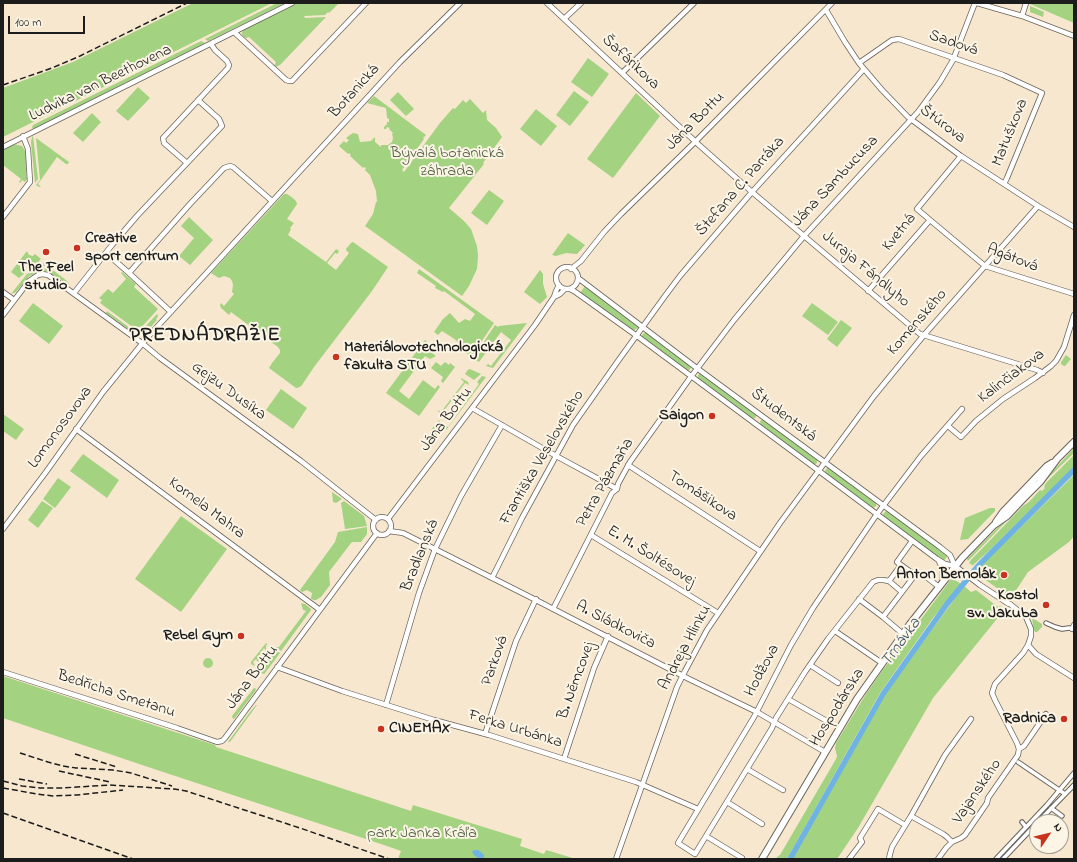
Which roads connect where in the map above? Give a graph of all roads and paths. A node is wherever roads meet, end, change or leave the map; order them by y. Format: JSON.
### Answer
{"nodes":[{"id":1,"x":292,"y":3,"type":"edge"},
{"id":2,"x":366,"y":3,"type":"edge"},
{"id":3,"x":460,"y":3,"type":"edge"},
{"id":4,"x":547,"y":3,"type":"edge"},
{"id":5,"x":581,"y":3,"type":"edge"},
{"id":6,"x":694,"y":3,"type":"edge"},
{"id":7,"x":832,"y":3,"type":"edge"},
{"id":8,"x":976,"y":3,"type":"edge"},
{"id":9,"x":1026,"y":3,"type":"edge"},
{"id":10,"x":826,"y":10,"type":"junction"},
{"id":11,"x":1022,"y":16,"type":"junction"},
{"id":12,"x":564,"y":19,"type":"junction"},
{"id":13,"x":234,"y":32,"type":"junction"},
{"id":14,"x":1074,"y":36,"type":"edge"},
{"id":15,"x":211,"y":44,"type":"junction"},
{"id":16,"x":954,"y":58,"type":"junction"},
{"id":17,"x":859,"y":63,"type":"junction"},
{"id":18,"x":864,"y":70,"type":"junction"},
{"id":19,"x":622,"y":73,"type":"junction"},
{"id":20,"x":1042,"y":93,"type":"joint"},
{"id":21,"x":198,"y":100,"type":"junction"},
{"id":22,"x":912,"y":119,"type":"junction"},
{"id":23,"x":23,"y":136,"type":"junction"},
{"id":24,"x":695,"y":142,"type":"junction"},
{"id":25,"x":3,"y":147,"type":"edge"},
{"id":26,"x":961,"y":156,"type":"junction"},
{"id":27,"x":187,"y":163,"type":"junction"},
{"id":28,"x":1004,"y":184,"type":"junction"},
{"id":29,"x":752,"y":192,"type":"junction"},
{"id":30,"x":272,"y":201,"type":"junction"},
{"id":31,"x":1038,"y":206,"type":"junction"},
{"id":32,"x":3,"y":218,"type":"edge"},
{"id":33,"x":930,"y":220,"type":"junction"},
{"id":34,"x":1074,"y":227,"type":"edge"},
{"id":35,"x":804,"y":236,"type":"junction"},
{"id":36,"x":106,"y":253,"type":"junction"},
{"id":37,"x":580,"y":261,"type":"junction"},
{"id":38,"x":984,"y":266,"type":"junction"},
{"id":39,"x":571,"y":269,"type":"junction"},
{"id":40,"x":129,"y":273,"type":"junction"},
{"id":41,"x":577,"y":276,"type":"junction"},
{"id":42,"x":559,"y":285,"type":"junction"},
{"id":43,"x":567,"y":289,"type":"junction"},
{"id":44,"x":868,"y":291,"type":"junction"},
{"id":45,"x":3,"y":292,"type":"edge"},
{"id":46,"x":74,"y":293,"type":"junction"},
{"id":47,"x":1074,"y":294,"type":"edge"},
{"id":48,"x":554,"y":297,"type":"junction"},
{"id":49,"x":14,"y":300,"type":"junction"},
{"id":50,"x":171,"y":312,"type":"junction"},
{"id":51,"x":3,"y":315,"type":"edge"},
{"id":52,"x":1074,"y":315,"type":"edge"},
{"id":53,"x":643,"y":327,"type":"junction"},
{"id":54,"x":924,"y":335,"type":"junction"},
{"id":55,"x":637,"y":336,"type":"junction"},
{"id":56,"x":142,"y":343,"type":"junction"},
{"id":57,"x":697,"y":368,"type":"junction"},
{"id":58,"x":1043,"y":373,"type":"junction"},
{"id":59,"x":691,"y":376,"type":"junction"},
{"id":60,"x":472,"y":408,"type":"junction"},
{"id":61,"x":962,"y":409,"type":"dead end"},
{"id":62,"x":502,"y":425,"type":"junction"},
{"id":63,"x":948,"y":426,"type":"junction"},
{"id":64,"x":76,"y":429,"type":"junction"},
{"id":65,"x":1074,"y":442,"type":"edge"},
{"id":66,"x":556,"y":456,"type":"junction"},
{"id":67,"x":824,"y":462,"type":"junction"},
{"id":68,"x":628,"y":465,"type":"junction"},
{"id":69,"x":818,"y":470,"type":"junction"},
{"id":70,"x":617,"y":489,"type":"junction"},
{"id":71,"x":884,"y":505,"type":"junction"},
{"id":72,"x":877,"y":514,"type":"junction"},
{"id":73,"x":388,"y":519,"type":"junction"},
{"id":74,"x":376,"y":520,"type":"junction"},
{"id":75,"x":3,"y":529,"type":"edge"},
{"id":76,"x":389,"y":531,"type":"junction"},
{"id":77,"x":377,"y":533,"type":"junction"},
{"id":78,"x":591,"y":535,"type":"junction"},
{"id":79,"x":912,"y":541,"type":"junction"},
{"id":80,"x":435,"y":549,"type":"junction"},
{"id":81,"x":760,"y":551,"type":"junction"},
{"id":82,"x":939,"y":560,"type":"junction"},
{"id":83,"x":900,"y":565,"type":"junction"},
{"id":84,"x":955,"y":566,"type":"junction"},
{"id":85,"x":914,"y":575,"type":"junction"},
{"id":86,"x":492,"y":578,"type":"junction"},
{"id":87,"x":889,"y":581,"type":"junction"},
{"id":88,"x":941,"y":584,"type":"junction"},
{"id":89,"x":902,"y":592,"type":"junction"},
{"id":90,"x":536,"y":599,"type":"junction"},
{"id":91,"x":859,"y":599,"type":"junction"},
{"id":92,"x":553,"y":609,"type":"junction"},
{"id":93,"x":320,"y":610,"type":"junction"},
{"id":94,"x":718,"y":613,"type":"junction"},
{"id":95,"x":883,"y":617,"type":"junction"},
{"id":96,"x":1046,"y":623,"type":"dead end"},
{"id":97,"x":1073,"y":628,"type":"edge"},
{"id":98,"x":835,"y":631,"type":"junction"},
{"id":99,"x":903,"y":634,"type":"junction"},
{"id":100,"x":608,"y":636,"type":"junction"},
{"id":101,"x":1028,"y":645,"type":"junction"},
{"id":102,"x":882,"y":663,"type":"junction"},
{"id":103,"x":810,"y":665,"type":"junction"},
{"id":104,"x":277,"y":668,"type":"junction"},
{"id":105,"x":3,"y":672,"type":"edge"},
{"id":106,"x":682,"y":676,"type":"junction"},
{"id":107,"x":1074,"y":678,"type":"edge"},
{"id":108,"x":838,"y":683,"type":"dead end"},
{"id":109,"x":788,"y":699,"type":"junction"},
{"id":110,"x":386,"y":705,"type":"junction"},
{"id":111,"x":757,"y":712,"type":"junction"},
{"id":112,"x":1046,"y":714,"type":"dead end"},
{"id":113,"x":971,"y":719,"type":"dead end"},
{"id":114,"x":825,"y":720,"type":"dead end"},
{"id":115,"x":774,"y":723,"type":"junction"},
{"id":116,"x":485,"y":734,"type":"junction"},
{"id":117,"x":222,"y":741,"type":"joint"},
{"id":118,"x":1019,"y":749,"type":"junction"},
{"id":119,"x":825,"y":752,"type":"junction"},
{"id":120,"x":564,"y":759,"type":"junction"},
{"id":121,"x":1018,"y":762,"type":"dead end"},
{"id":122,"x":747,"y":769,"type":"junction"},
{"id":123,"x":1074,"y":774,"type":"edge"},
{"id":124,"x":642,"y":784,"type":"junction"},
{"id":125,"x":1074,"y":785,"type":"edge"},
{"id":126,"x":783,"y":790,"type":"dead end"},
{"id":127,"x":1060,"y":790,"type":"junction"},
{"id":128,"x":1065,"y":794,"type":"junction"},
{"id":129,"x":727,"y":802,"type":"junction"},
{"id":130,"x":1047,"y":805,"type":"junction"},
{"id":131,"x":698,"y":809,"type":"junction"},
{"id":132,"x":1052,"y":809,"type":"junction"},
{"id":133,"x":1038,"y":814,"type":"edge"},
{"id":134,"x":1047,"y":814,"type":"edge"},
{"id":135,"x":1059,"y":814,"type":"edge"},
{"id":136,"x":910,"y":816,"type":"junction"},
{"id":137,"x":1022,"y":822,"type":"dead end"},
{"id":138,"x":1029,"y":823,"type":"edge"},
{"id":139,"x":762,"y":824,"type":"dead end"},
{"id":140,"x":905,"y":825,"type":"junction"},
{"id":141,"x":1026,"y":826,"type":"junction"},
{"id":142,"x":1029,"y":832,"type":"edge"},
{"id":143,"x":706,"y":836,"type":"junction"},
{"id":144,"x":952,"y":842,"type":"junction"},
{"id":145,"x":1000,"y":855,"type":"junction"},
{"id":146,"x":742,"y":858,"type":"dead end"},
{"id":147,"x":616,"y":859,"type":"edge"},
{"id":148,"x":762,"y":859,"type":"edge"},
{"id":149,"x":850,"y":859,"type":"edge"},
{"id":150,"x":889,"y":859,"type":"edge"},
{"id":151,"x":938,"y":859,"type":"edge"},
{"id":152,"x":996,"y":859,"type":"edge"},
{"id":153,"x":1004,"y":859,"type":"edge"}],
"edges":[{"from":1,"to":13,"type":"street","name":"Ludvika van Beethovena"},
{"from":2,"to":13,"type":"street"},
{"from":3,"to":30,"type":"street","name":"Botanická"},
{"from":4,"to":12,"type":"street","name":"Šafárikova"},
{"from":5,"to":12,"type":"street"},
{"from":6,"to":19,"type":"street"},
{"from":7,"to":10,"type":"street","name":"Jána Bottu"},
{"from":8,"to":11,"type":"street"},
{"from":8,"to":16,"type":"street","name":"Jána Sambucusa"},
{"from":9,"to":11,"type":"street"},
{"from":10,"to":17,"type":"street","name":"Štúrova"},
{"from":10,"to":24,"type":"street","name":"Jána Bottu"},
{"from":11,"to":14,"type":"street"},
{"from":12,"to":19,"type":"street","name":"Šafárikova"},
{"from":13,"to":15,"type":"street","name":"Ludvika van Beethovena"},
{"from":15,"to":21,"type":"street"},
{"from":15,"to":23,"type":"street","name":"Ludvika van Beethovena"},
{"from":16,"to":17,"type":"street","name":"Sadová"},
{"from":16,"to":20,"type":"street","name":"Sadová"},
{"from":16,"to":22,"type":"street","name":"Jána Sambucusa"},
{"from":17,"to":18,"type":"street","name":"Štúrova"},
{"from":18,"to":22,"type":"street","name":"Štúrova"},
{"from":18,"to":29,"type":"street","name":"Štefana C. Parráka"},
{"from":19,"to":24,"type":"street","name":"Šafárikova"},
{"from":20,"to":28,"type":"street","name":"Matuškova"},
{"from":21,"to":27,"type":"street"},
{"from":21,"to":27,"type":"street"},
{"from":22,"to":26,"type":"street","name":"Štúrova"},
{"from":22,"to":35,"type":"street","name":"Jána Sambucusa"},
{"from":23,"to":25,"type":"street","name":"Ludvika van Beethovena"},
{"from":23,"to":32,"type":"street"},
{"from":24,"to":29,"type":"street","name":"Juraja Fándlyho"},
{"from":24,"to":37,"type":"street","name":"Jána Bottu"},
{"from":26,"to":28,"type":"street","name":"Štúrova"},
{"from":26,"to":33,"type":"street","name":"Kvetná"},
{"from":27,"to":36,"type":"street"},
{"from":28,"to":31,"type":"street","name":"Štúrova"},
{"from":29,"to":35,"type":"street","name":"Juraja Fándlyho"},
{"from":29,"to":53,"type":"street","name":"Štefana C. Parráka"},
{"from":30,"to":40,"type":"street"},
{"from":30,"to":50,"type":"street","name":"Botanická"},
{"from":31,"to":34,"type":"street","name":"Štúrova"},
{"from":31,"to":38,"type":"street","name":"Komenského"},
{"from":33,"to":38,"type":"street","name":"Agátová"},
{"from":33,"to":44,"type":"street","name":"Kvetná"},
{"from":35,"to":44,"type":"street","name":"Juraja Fándlyho"},
{"from":35,"to":57,"type":"street","name":"Jána Sambucusa"},
{"from":36,"to":40,"type":"street"},
{"from":36,"to":46,"type":"street"},
{"from":37,"to":39,"type":"street","name":"Jána Bottu"},
{"from":37,"to":41,"type":"street","name":"Jána Bottu"},
{"from":38,"to":47,"type":"street","name":"Agátová"},
{"from":38,"to":54,"type":"street","name":"Komenského"},
{"from":39,"to":41,"type":"street"},
{"from":39,"to":42,"type":"street","name":"Jána Bottu"},
{"from":40,"to":50,"type":"street"},
{"from":41,"to":43,"type":"street","name":"Jána Bottu"},
{"from":41,"to":53,"type":"street","name":"Študentská"},
{"from":42,"to":43,"type":"street"},
{"from":42,"to":48,"type":"street","name":"Jána Bottu"},
{"from":43,"to":48,"type":"street","name":"Jána Bottu"},
{"from":43,"to":55,"type":"street","name":"Študentská"},
{"from":44,"to":54,"type":"street","name":"Juraja Fándlyho"},
{"from":45,"to":49,"type":"street"},
{"from":46,"to":49,"type":"street","name":"Gejzu Dusíka"},
{"from":46,"to":56,"type":"street","name":"Gejzu Dusíka"},
{"from":48,"to":60,"type":"street","name":"Jána Bottu"},
{"from":49,"to":51,"type":"street"},
{"from":50,"to":56,"type":"street","name":"Botanická"},
{"from":52,"to":58,"type":"street","name":"Kalinčiakova"},
{"from":53,"to":55,"type":"street","name":"Štefana C. Parráka"},
{"from":53,"to":57,"type":"street","name":"Študentská"},
{"from":54,"to":58,"type":"street","name":"Juraja Fándlyho"},
{"from":54,"to":67,"type":"street","name":"Komenského"},
{"from":55,"to":59,"type":"street","name":"Študentská"},
{"from":55,"to":66,"type":"street","name":"Františka Veselovského"},
{"from":56,"to":64,"type":"street","name":"Lomonosovova"},
{"from":56,"to":74,"type":"street","name":"Gejzu Dusíka"},
{"from":57,"to":59,"type":"street","name":"Jána Sambucusa"},
{"from":57,"to":67,"type":"street","name":"Študentská"},
{"from":58,"to":63,"type":"street","name":"Kalinčiakova"},
{"from":59,"to":68,"type":"street","name":"Petra Pázmaňa"},
{"from":59,"to":69,"type":"street","name":"Študentská"},
{"from":60,"to":62,"type":"street"},
{"from":60,"to":73,"type":"street","name":"Jána Bottu"},
{"from":61,"to":63,"type":"street","name":"Kalinčiakova"},
{"from":62,"to":66,"type":"street"},
{"from":62,"to":80,"type":"street","name":"Bradlanská"},
{"from":63,"to":71,"type":"street","name":"Kalinčiakova"},
{"from":64,"to":75,"type":"street","name":"Lomonosovova"},
{"from":64,"to":93,"type":"street","name":"Kornela Mahra"},
{"from":65,"to":84,"type":"street","name":"Hospodárska"},
{"from":66,"to":70,"type":"street"},
{"from":66,"to":86,"type":"street","name":"Františka Veselovského"},
{"from":67,"to":69,"type":"street","name":"Komenského"},
{"from":67,"to":71,"type":"street","name":"Študentská"},
{"from":68,"to":70,"type":"street","name":"Petra Pázmaňa"},
{"from":68,"to":81,"type":"street","name":"Tomášikova"},
{"from":69,"to":72,"type":"street","name":"Študentská"},
{"from":69,"to":81,"type":"street","name":"Andreja Hlinku"},
{"from":70,"to":78,"type":"street","name":"Petra Pázmaňa"},
{"from":71,"to":72,"type":"street","name":"Hodžova"},
{"from":71,"to":84,"type":"street","name":"Študentská"},
{"from":72,"to":79,"type":"street","name":"Študentská"},
{"from":72,"to":111,"type":"street","name":"Hodžova"},
{"from":73,"to":74,"type":"street"},
{"from":73,"to":76,"type":"street"},
{"from":74,"to":77,"type":"street"},
{"from":76,"to":77,"type":"street"},
{"from":76,"to":80,"type":"street","name":"A. Sládkoviča"},
{"from":77,"to":93,"type":"street","name":"Jána Bottu"},
{"from":78,"to":92,"type":"street","name":"Petra Pázmaňa"},
{"from":78,"to":94,"type":"street","name":"E. M. Šoltésovej"},
{"from":79,"to":82,"type":"street","name":"Študentská"},
{"from":79,"to":83,"type":"street"},
{"from":80,"to":86,"type":"street","name":"A. Sládkoviča"},
{"from":80,"to":110,"type":"street","name":"Bradlanská"},
{"from":81,"to":94,"type":"street","name":"Andreja Hlinku"},
{"from":82,"to":84,"type":"street","name":"Študentská"},
{"from":82,"to":88,"type":"street"},
{"from":83,"to":85,"type":"street"},
{"from":83,"to":87,"type":"street"},
{"from":84,"to":88,"type":"street","name":"Hospodárska"},
{"from":84,"to":101,"type":"street"},
{"from":85,"to":88,"type":"street"},
{"from":85,"to":89,"type":"street"},
{"from":86,"to":90,"type":"street","name":"A. Sládkoviča"},
{"from":87,"to":89,"type":"street"},
{"from":87,"to":91,"type":"street"},
{"from":88,"to":99,"type":"street","name":"Hospodárska"},
{"from":89,"to":95,"type":"street"},
{"from":90,"to":92,"type":"street","name":"A. Sládkoviča"},
{"from":90,"to":116,"type":"street","name":"Parková"},
{"from":91,"to":95,"type":"street"},
{"from":91,"to":98,"type":"street"},
{"from":92,"to":100,"type":"street","name":"A. Sládkoviča"},
{"from":93,"to":104,"type":"street","name":"Jána Bottu"},
{"from":94,"to":106,"type":"street","name":"Andreja Hlinku"},
{"from":95,"to":99,"type":"street"},
{"from":96,"to":97,"type":"street"},
{"from":98,"to":102,"type":"street"},
{"from":98,"to":103,"type":"street"},
{"from":99,"to":102,"type":"street","name":"Hospodárska"},
{"from":100,"to":106,"type":"street","name":"A. Sládkoviča"},
{"from":100,"to":120,"type":"street","name":"B. Němcovej"},
{"from":101,"to":107,"type":"street"},
{"from":101,"to":118,"type":"street","name":"Vajanského"},
{"from":102,"to":119,"type":"street","name":"Hospodárska"},
{"from":103,"to":108,"type":"street"},
{"from":103,"to":109,"type":"street"},
{"from":104,"to":110,"type":"street","name":"Ferka Urbánka"},
{"from":104,"to":117,"type":"street","name":"Jána Bottu"},
{"from":105,"to":117,"type":"street","name":"Bedřicha Smetanu"},
{"from":106,"to":111,"type":"street","name":"A. Sládkoviča"},
{"from":106,"to":124,"type":"street","name":"Andreja Hlinku"},
{"from":109,"to":114,"type":"street"},
{"from":109,"to":115,"type":"street"},
{"from":110,"to":116,"type":"street","name":"Ferka Urbánka"},
{"from":111,"to":115,"type":"street","name":"A. Sládkoviča"},
{"from":111,"to":131,"type":"street","name":"Hodžova"},
{"from":112,"to":118,"type":"street","name":"Vajanského"},
{"from":113,"to":136,"type":"street"},
{"from":115,"to":119,"type":"street","name":"A. Sládkoviča"},
{"from":115,"to":122,"type":"street"},
{"from":116,"to":120,"type":"street","name":"Ferka Urbánka"},
{"from":118,"to":144,"type":"street","name":"Vajanského"},
{"from":119,"to":148,"type":"street","name":"Hospodárska"},
{"from":120,"to":124,"type":"street","name":"Ferka Urbánka"},
{"from":121,"to":127,"type":"street"},
{"from":122,"to":126,"type":"street"},
{"from":122,"to":129,"type":"street"},
{"from":123,"to":127,"type":"street"},
{"from":124,"to":131,"type":"street","name":"Ferka Urbánka"},
{"from":124,"to":147,"type":"street","name":"Andreja Hlinku"},
{"from":125,"to":128,"type":"street"},
{"from":127,"to":128,"type":"street"},
{"from":127,"to":130,"type":"street"},
{"from":128,"to":132,"type":"street"},
{"from":129,"to":139,"type":"street"},
{"from":129,"to":143,"type":"street"},
{"from":130,"to":132,"type":"street"},
{"from":130,"to":133,"type":"street"},
{"from":131,"to":143,"type":"street","name":"Hodžova"},
{"from":132,"to":134,"type":"street"},
{"from":132,"to":135,"type":"street"},
{"from":136,"to":140,"type":"street"},
{"from":136,"to":144,"type":"street","name":"Vajanského"},
{"from":137,"to":141,"type":"street"},
{"from":138,"to":141,"type":"street"},
{"from":140,"to":149,"type":"street"},
{"from":140,"to":150,"type":"street"},
{"from":141,"to":145,"type":"street"},
{"from":142,"to":153,"type":"street"},
{"from":143,"to":146,"type":"street"},
{"from":144,"to":151,"type":"street","name":"Vajanského"},
{"from":145,"to":152,"type":"street"},
{"from":145,"to":153,"type":"street"}]}
